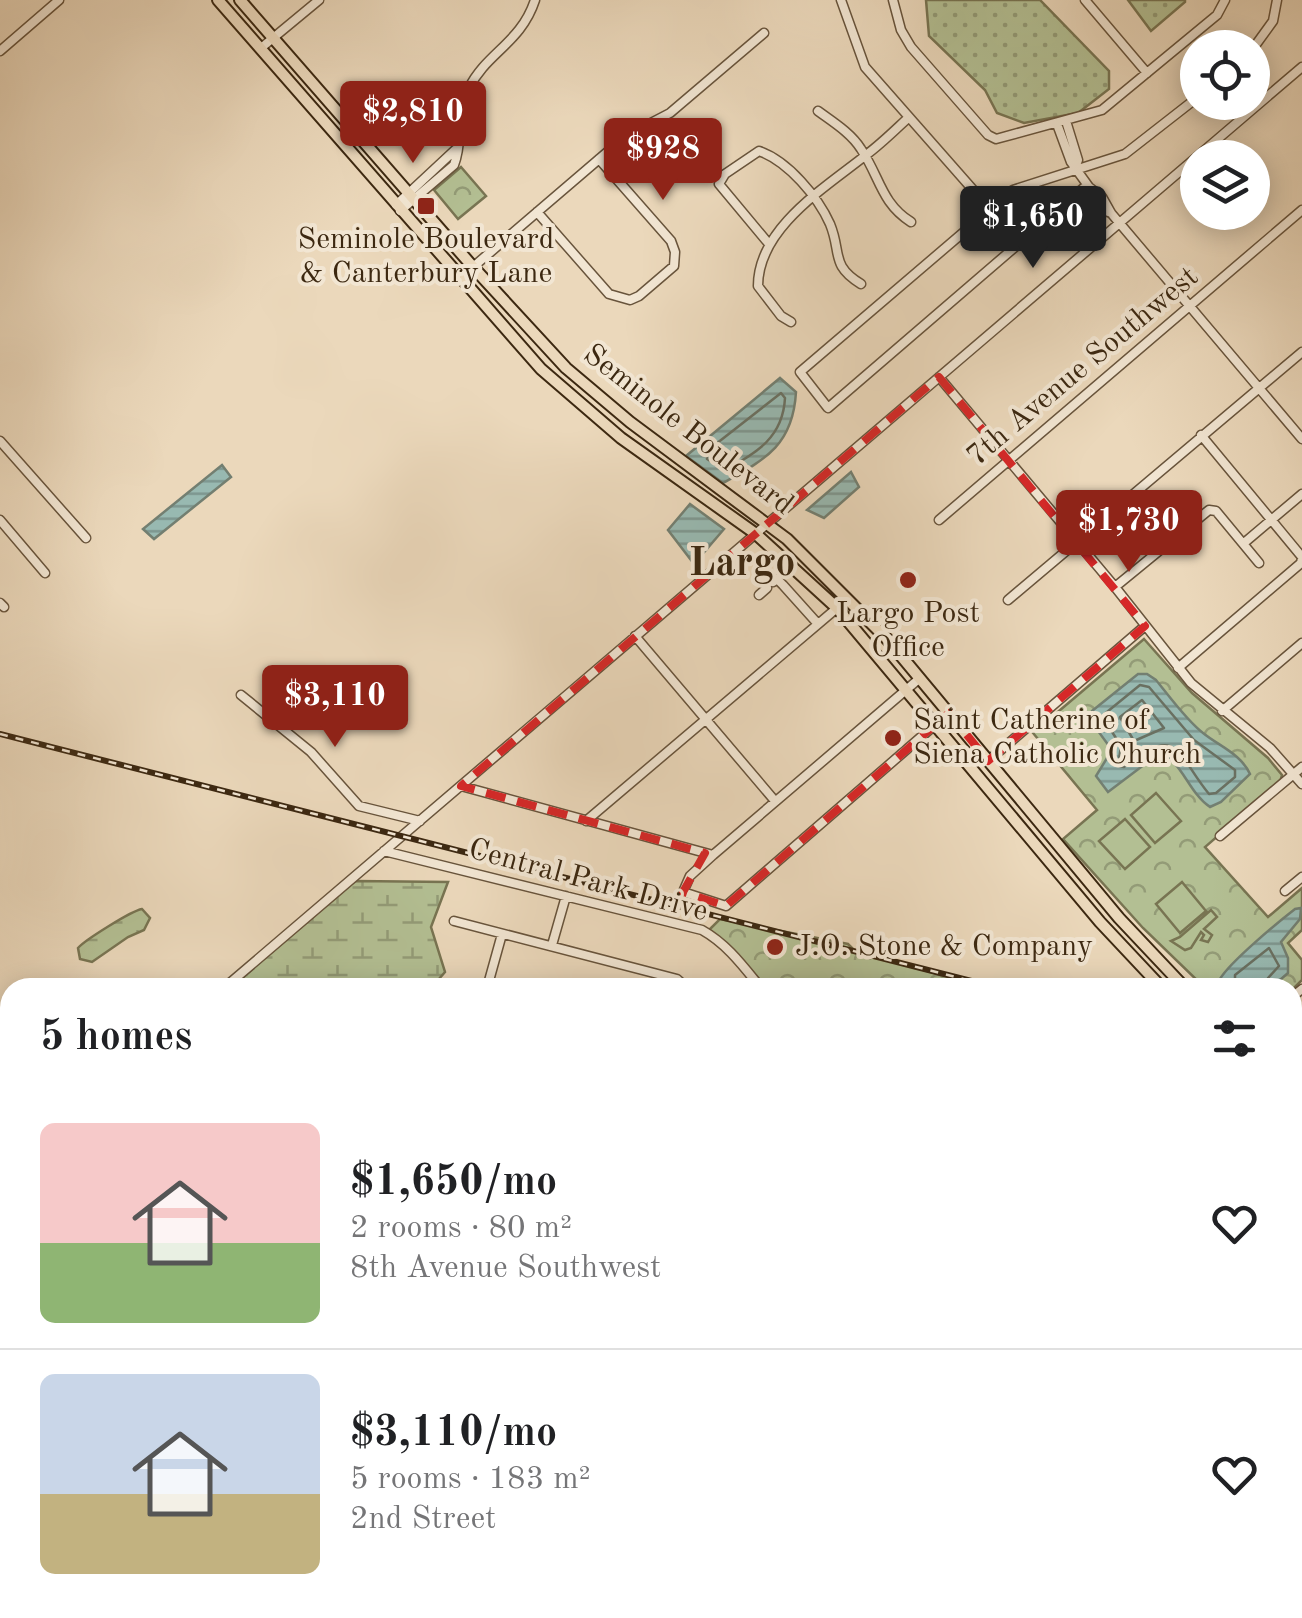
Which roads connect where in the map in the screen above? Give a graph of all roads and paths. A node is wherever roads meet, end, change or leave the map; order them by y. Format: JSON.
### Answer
{"nodes":[{"id":1,"x":59,"y":0,"type":"edge"},
{"id":2,"x":218,"y":0,"type":"edge"},
{"id":3,"x":240,"y":0,"type":"edge"},
{"id":4,"x":319,"y":0,"type":"edge"},
{"id":5,"x":535,"y":0,"type":"edge"},
{"id":6,"x":840,"y":0,"type":"edge"},
{"id":7,"x":893,"y":0,"type":"edge"},
{"id":8,"x":1086,"y":0,"type":"edge"},
{"id":9,"x":1225,"y":0,"type":"edge"},
{"id":10,"x":1276,"y":0,"type":"edge"},
{"id":11,"x":1266,"y":30,"type":"edge"},
{"id":12,"x":764,"y":33,"type":"dead end"},
{"id":13,"x":273,"y":38,"type":"junction"},
{"id":14,"x":260,"y":48,"type":"junction"},
{"id":15,"x":0,"y":52,"type":"edge"},
{"id":16,"x":1302,"y":67,"type":"edge"},
{"id":17,"x":1147,"y":72,"type":"junction"},
{"id":18,"x":1293,"y":74,"type":"junction"},
{"id":19,"x":1302,"y":84,"type":"edge"},
{"id":20,"x":818,"y":111,"type":"dead end"},
{"id":21,"x":1180,"y":111,"type":"edge"},
{"id":22,"x":908,"y":118,"type":"junction"},
{"id":23,"x":1061,"y":122,"type":"junction"},
{"id":24,"x":865,"y":156,"type":"junction"},
{"id":25,"x":599,"y":159,"type":"junction"},
{"id":26,"x":1077,"y":167,"type":"junction"},
{"id":27,"x":1088,"y":186,"type":"junction"},
{"id":28,"x":812,"y":196,"type":"junction"},
{"id":29,"x":411,"y":197,"type":"junction"},
{"id":30,"x":398,"y":208,"type":"junction"},
{"id":31,"x":989,"y":208,"type":"junction"},
{"id":32,"x":1302,"y":210,"type":"edge"},
{"id":33,"x":537,"y":212,"type":"junction"},
{"id":34,"x":911,"y":222,"type":"dead end"},
{"id":35,"x":1120,"y":223,"type":"junction"},
{"id":36,"x":770,"y":244,"type":"junction"},
{"id":37,"x":473,"y":268,"type":"junction"},
{"id":38,"x":460,"y":279,"type":"junction"},
{"id":39,"x":861,"y":284,"type":"dead end"},
{"id":40,"x":1189,"y":306,"type":"junction"},
{"id":41,"x":790,"y":322,"type":"dead end"},
{"id":42,"x":1302,"y":352,"type":"edge"},
{"id":43,"x":940,"y":376,"type":"junction"},
{"id":44,"x":1259,"y":388,"type":"junction"},
{"id":45,"x":1202,"y":436,"type":"junction"},
{"id":46,"x":1302,"y":439,"type":"edge"},
{"id":47,"x":0,"y":441,"type":"edge"},
{"id":48,"x":1009,"y":459,"type":"junction"},
{"id":49,"x":1302,"y":494,"type":"edge"},
{"id":50,"x":1272,"y":519,"type":"junction"},
{"id":51,"x":0,"y":520,"type":"edge"},
{"id":52,"x":939,"y":520,"type":"dead end"},
{"id":53,"x":768,"y":524,"type":"junction"},
{"id":54,"x":756,"y":534,"type":"junction"},
{"id":55,"x":86,"y":538,"type":"dead end"},
{"id":56,"x":1075,"y":541,"type":"junction"},
{"id":57,"x":1244,"y":544,"type":"junction"},
{"id":58,"x":1302,"y":557,"type":"edge"},
{"id":59,"x":1259,"y":564,"type":"dead end"},
{"id":60,"x":45,"y":573,"type":"dead end"},
{"id":61,"x":1115,"y":587,"type":"junction"},
{"id":62,"x":758,"y":596,"type":"dead end"},
{"id":63,"x":1008,"y":600,"type":"dead end"},
{"id":64,"x":836,"y":608,"type":"junction"},
{"id":65,"x":818,"y":624,"type":"junction"},
{"id":66,"x":1145,"y":626,"type":"junction"},
{"id":67,"x":634,"y":636,"type":"junction"},
{"id":68,"x":1302,"y":643,"type":"edge"},
{"id":69,"x":1178,"y":668,"type":"junction"},
{"id":70,"x":920,"y":678,"type":"junction"},
{"id":71,"x":908,"y":689,"type":"junction"},
{"id":72,"x":241,"y":695,"type":"dead end"},
{"id":73,"x":1222,"y":711,"type":"junction"},
{"id":74,"x":705,"y":718,"type":"junction"},
{"id":75,"x":936,"y":724,"type":"junction"},
{"id":76,"x":988,"y":761,"type":"junction"},
{"id":77,"x":1302,"y":767,"type":"edge"},
{"id":78,"x":974,"y":770,"type":"junction"},
{"id":79,"x":1294,"y":774,"type":"junction"},
{"id":80,"x":1302,"y":784,"type":"edge"},
{"id":81,"x":460,"y":786,"type":"junction"},
{"id":82,"x":775,"y":800,"type":"junction"},
{"id":83,"x":420,"y":820,"type":"junction"},
{"id":84,"x":586,"y":821,"type":"junction"},
{"id":85,"x":1220,"y":836,"type":"dead end"},
{"id":86,"x":384,"y":851,"type":"junction"},
{"id":87,"x":713,"y":855,"type":"junction"},
{"id":88,"x":1071,"y":862,"type":"junction"},
{"id":89,"x":1058,"y":872,"type":"junction"},
{"id":90,"x":1302,"y":877,"type":"edge"},
{"id":91,"x":1285,"y":892,"type":"dead end"},
{"id":92,"x":566,"y":896,"type":"junction"},
{"id":93,"x":454,"y":921,"type":"dead end"},
{"id":94,"x":502,"y":934,"type":"junction"},
{"id":95,"x":552,"y":946,"type":"junction"},
{"id":96,"x":1152,"y":953,"type":"junction"},
{"id":97,"x":1140,"y":964,"type":"junction"},
{"id":98,"x":1173,"y":974,"type":"junction"},
{"id":99,"x":236,"y":978,"type":"edge"},
{"id":100,"x":491,"y":978,"type":"edge"},
{"id":101,"x":674,"y":978,"type":"edge"},
{"id":102,"x":752,"y":978,"type":"edge"},
{"id":103,"x":1153,"y":978,"type":"edge"},
{"id":104,"x":1177,"y":978,"type":"edge"},
{"id":105,"x":1179,"y":978,"type":"edge"}],
"edges":[{"from":1,"to":15,"type":"street"},
{"from":2,"to":14,"type":"main road","name":"Seminole Boulevard"},
{"from":3,"to":13,"type":"main road","name":"Seminole Boulevard"},
{"from":4,"to":13,"type":"street"},
{"from":5,"to":29,"type":"street"},
{"from":6,"to":22,"type":"street"},
{"from":7,"to":23,"type":"street"},
{"from":8,"to":17,"type":"street"},
{"from":9,"to":17,"type":"street"},
{"from":10,"to":11,"type":"street"},
{"from":12,"to":25,"type":"street"},
{"from":13,"to":14,"type":"street"},
{"from":13,"to":29,"type":"main road","name":"Seminole Boulevard"},
{"from":14,"to":30,"type":"main road","name":"Seminole Boulevard"},
{"from":16,"to":18,"type":"street"},
{"from":17,"to":23,"type":"street"},
{"from":18,"to":19,"type":"street"},
{"from":18,"to":35,"type":"street"},
{"from":20,"to":24,"type":"street"},
{"from":21,"to":26,"type":"street"},
{"from":22,"to":24,"type":"street"},
{"from":22,"to":31,"type":"street"},
{"from":23,"to":26,"type":"street"},
{"from":24,"to":28,"type":"street"},
{"from":24,"to":34,"type":"street"},
{"from":25,"to":33,"type":"street"},
{"from":25,"to":33,"type":"street"},
{"from":26,"to":27,"type":"street"},
{"from":26,"to":31,"type":"street"},
{"from":27,"to":31,"type":"street"},
{"from":27,"to":35,"type":"street"},
{"from":28,"to":36,"type":"street"},
{"from":28,"to":36,"type":"street"},
{"from":28,"to":39,"type":"street"},
{"from":29,"to":30,"type":"street"},
{"from":29,"to":37,"type":"main road","name":"Seminole Boulevard"},
{"from":30,"to":38,"type":"main road","name":"Seminole Boulevard"},
{"from":32,"to":40,"type":"street","name":"7th Avenue Southwest"},
{"from":33,"to":37,"type":"street"},
{"from":35,"to":40,"type":"street"},
{"from":35,"to":43,"type":"street"},
{"from":36,"to":41,"type":"street"},
{"from":37,"to":38,"type":"street"},
{"from":37,"to":53,"type":"main road","name":"Seminole Boulevard"},
{"from":38,"to":54,"type":"main road","name":"Seminole Boulevard"},
{"from":40,"to":44,"type":"street"},
{"from":40,"to":48,"type":"street","name":"7th Avenue Southwest"},
{"from":42,"to":44,"type":"street"},
{"from":43,"to":48,"type":"street"},
{"from":43,"to":53,"type":"street"},
{"from":44,"to":45,"type":"street"},
{"from":44,"to":46,"type":"street"},
{"from":45,"to":50,"type":"street"},
{"from":45,"to":56,"type":"street"},
{"from":47,"to":55,"type":"street"},
{"from":48,"to":52,"type":"street","name":"7th Avenue Southwest"},
{"from":48,"to":56,"type":"street"},
{"from":49,"to":50,"type":"street"},
{"from":50,"to":57,"type":"street"},
{"from":50,"to":58,"type":"street"},
{"from":51,"to":60,"type":"street"},
{"from":53,"to":54,"type":"street"},
{"from":53,"to":70,"type":"main road","name":"Seminole Boulevard"},
{"from":54,"to":64,"type":"main road","name":"Seminole Boulevard"},
{"from":54,"to":67,"type":"street"},
{"from":56,"to":61,"type":"street"},
{"from":56,"to":63,"type":"street"},
{"from":57,"to":59,"type":"street"},
{"from":57,"to":61,"type":"street"},
{"from":58,"to":69,"type":"street"},
{"from":61,"to":66,"type":"street"},
{"from":62,"to":65,"type":"street"},
{"from":64,"to":65,"type":"street"},
{"from":64,"to":71,"type":"main road","name":"Seminole Boulevard"},
{"from":65,"to":74,"type":"street"},
{"from":66,"to":69,"type":"street"},
{"from":66,"to":76,"type":"street"},
{"from":67,"to":74,"type":"street"},
{"from":67,"to":81,"type":"street"},
{"from":68,"to":73,"type":"street"},
{"from":69,"to":73,"type":"street"},
{"from":70,"to":71,"type":"street"},
{"from":70,"to":76,"type":"main road","name":"Seminole Boulevard"},
{"from":71,"to":75,"type":"main road","name":"Seminole Boulevard"},
{"from":71,"to":82,"type":"street"},
{"from":72,"to":83,"type":"street"},
{"from":73,"to":79,"type":"street"},
{"from":74,"to":82,"type":"street"},
{"from":74,"to":84,"type":"street"},
{"from":75,"to":78,"type":"main road","name":"Seminole Boulevard"},
{"from":75,"to":87,"type":"street"},
{"from":76,"to":78,"type":"main road"},
{"from":76,"to":88,"type":"main road","name":"Seminole Boulevard"},
{"from":77,"to":79,"type":"street"},
{"from":78,"to":89,"type":"main road","name":"Seminole Boulevard"},
{"from":79,"to":80,"type":"street"},
{"from":79,"to":85,"type":"street"},
{"from":81,"to":83,"type":"street"},
{"from":81,"to":84,"type":"street"},
{"from":82,"to":87,"type":"street"},
{"from":83,"to":86,"type":"street"},
{"from":84,"to":87,"type":"street"},
{"from":86,"to":92,"type":"street","name":"Central Park Drive"},
{"from":86,"to":99,"type":"street"},
{"from":88,"to":89,"type":"main road"},
{"from":88,"to":96,"type":"main road","name":"Seminole Boulevard"},
{"from":89,"to":97,"type":"main road","name":"Seminole Boulevard"},
{"from":90,"to":91,"type":"street"},
{"from":92,"to":95,"type":"street"},
{"from":92,"to":102,"type":"street","name":"Central Park Drive"},
{"from":93,"to":94,"type":"street"},
{"from":94,"to":95,"type":"street"},
{"from":94,"to":100,"type":"street"},
{"from":95,"to":101,"type":"street"},
{"from":96,"to":97,"type":"main road"},
{"from":96,"to":98,"type":"main road","name":"Seminole Boulevard"},
{"from":97,"to":103,"type":"main road","name":"Seminole Boulevard"},
{"from":98,"to":104,"type":"main road","name":"Seminole Boulevard"},
{"from":98,"to":105,"type":"main road"}]}
